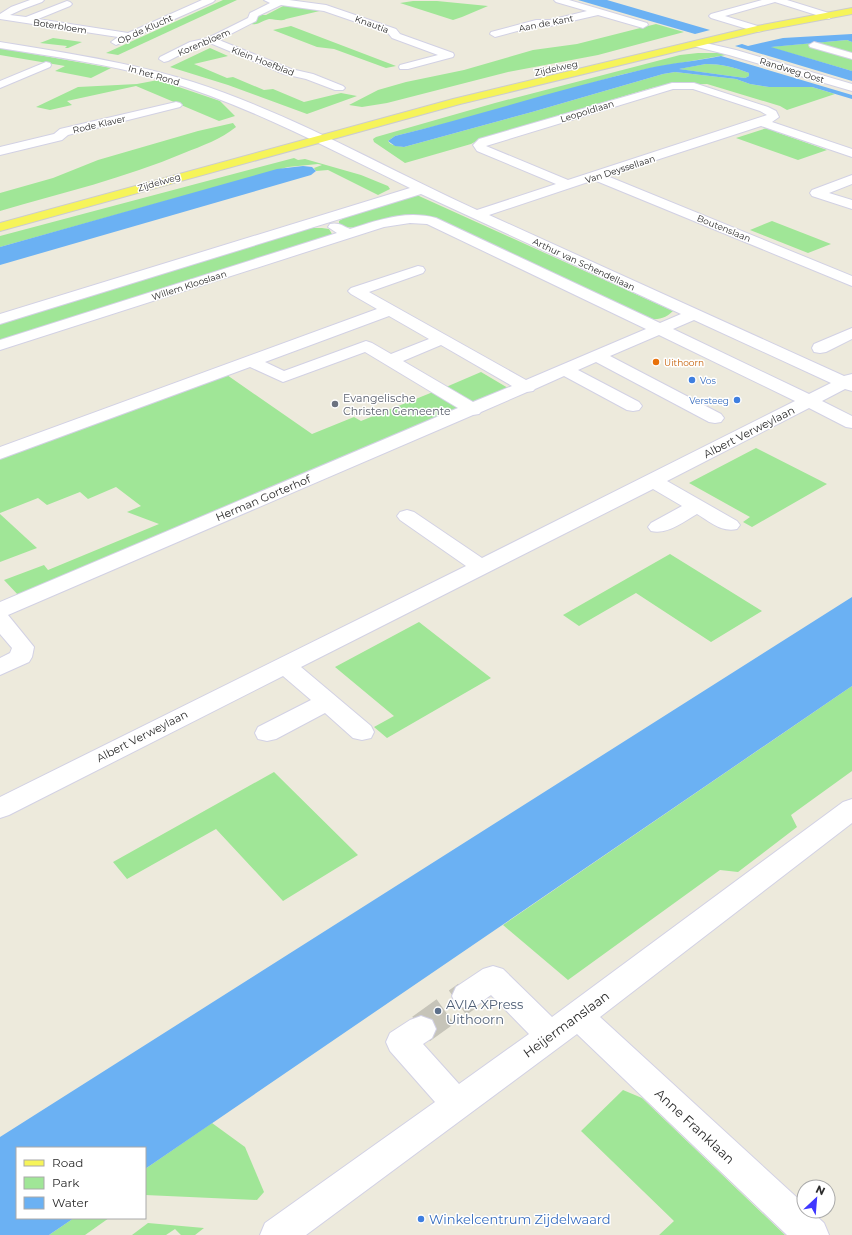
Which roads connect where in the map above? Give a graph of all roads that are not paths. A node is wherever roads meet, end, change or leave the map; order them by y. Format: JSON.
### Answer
{"nodes":[{"id":1,"x":39,"y":0,"type":"edge"},
{"id":2,"x":210,"y":0,"type":"edge"},
{"id":3,"x":269,"y":0,"type":"edge"},
{"id":4,"x":559,"y":0,"type":"edge"},
{"id":5,"x":773,"y":0,"type":"edge"},
{"id":6,"x":777,"y":0,"type":"edge"},
{"id":7,"x":281,"y":1,"type":"edge"},
{"id":8,"x":66,"y":4,"type":"dead end"},
{"id":9,"x":848,"y":4,"type":"edge"},
{"id":10,"x":0,"y":9,"type":"edge"},
{"id":11,"x":12,"y":10,"type":"junction"},
{"id":12,"x":813,"y":10,"type":"junction"},
{"id":13,"x":597,"y":12,"type":"junction"},
{"id":14,"x":852,"y":13,"type":"edge"},
{"id":15,"x":829,"y":16,"type":"junction"},
{"id":16,"x":26,"y":20,"type":"junction"},
{"id":17,"x":643,"y":25,"type":"dead end"},
{"id":18,"x":742,"y":25,"type":"junction"},
{"id":19,"x":757,"y":29,"type":"junction"},
{"id":20,"x":495,"y":34,"type":"dead end"},
{"id":21,"x":129,"y":36,"type":"junction"},
{"id":22,"x":211,"y":40,"type":"junction"},
{"id":23,"x":703,"y":40,"type":"junction"},
{"id":24,"x":0,"y":45,"type":"edge"},
{"id":25,"x":814,"y":45,"type":"dead end"},
{"id":26,"x":852,"y":56,"type":"edge"},
{"id":27,"x":80,"y":58,"type":"junction"},
{"id":28,"x":164,"y":59,"type":"dead end"},
{"id":29,"x":46,"y":65,"type":"dead end"},
{"id":30,"x":404,"y":67,"type":"dead end"},
{"id":31,"x":0,"y":85,"type":"edge"},
{"id":32,"x":339,"y":88,"type":"dead end"},
{"id":33,"x":852,"y":88,"type":"edge"},
{"id":34,"x":176,"y":105,"type":"dead end"},
{"id":35,"x":363,"y":114,"type":"dead end"},
{"id":36,"x":761,"y":122,"type":"junction"},
{"id":37,"x":300,"y":131,"type":"junction"},
{"id":38,"x":316,"y":133,"type":"junction"},
{"id":39,"x":0,"y":151,"type":"edge"},
{"id":40,"x":852,"y":153,"type":"edge"},
{"id":41,"x":595,"y":176,"type":"junction"},
{"id":42,"x":852,"y":179,"type":"edge"},
{"id":43,"x":568,"y":185,"type":"junction"},
{"id":44,"x":422,"y":189,"type":"junction"},
{"id":45,"x":852,"y":205,"type":"edge"},
{"id":46,"x":0,"y":214,"type":"edge"},
{"id":47,"x":478,"y":214,"type":"junction"},
{"id":48,"x":322,"y":220,"type":"junction"},
{"id":49,"x":0,"y":227,"type":"edge"},
{"id":50,"x":349,"y":234,"type":"junction"},
{"id":51,"x":418,"y":270,"type":"dead end"},
{"id":52,"x":852,"y":281,"type":"edge"},
{"id":53,"x":390,"y":310,"type":"junction"},
{"id":54,"x":695,"y":314,"type":"junction"},
{"id":55,"x":0,"y":319,"type":"edge"},
{"id":56,"x":659,"y":330,"type":"junction"},
{"id":57,"x":852,"y":333,"type":"edge"},
{"id":58,"x":442,"y":339,"type":"junction"},
{"id":59,"x":0,"y":345,"type":"edge"},
{"id":60,"x":820,"y":348,"type":"dead end"},
{"id":61,"x":598,"y":356,"type":"junction"},
{"id":62,"x":390,"y":360,"type":"junction"},
{"id":63,"x":250,"y":361,"type":"junction"},
{"id":64,"x":566,"y":370,"type":"junction"},
{"id":65,"x":850,"y":383,"type":"edge"},
{"id":66,"x":527,"y":387,"type":"junction"},
{"id":67,"x":808,"y":402,"type":"junction"},
{"id":68,"x":633,"y":406,"type":"dead end"},
{"id":69,"x":473,"y":410,"type":"junction"},
{"id":70,"x":715,"y":418,"type":"dead end"},
{"id":71,"x":852,"y":423,"type":"edge"},
{"id":72,"x":0,"y":453,"type":"edge"},
{"id":73,"x":654,"y":481,"type":"junction"},
{"id":74,"x":697,"y":506,"type":"junction"},
{"id":75,"x":408,"y":516,"type":"dead end"},
{"id":76,"x":730,"y":525,"type":"dead end"},
{"id":77,"x":658,"y":527,"type":"dead end"},
{"id":78,"x":480,"y":566,"type":"junction"},
{"id":79,"x":0,"y":610,"type":"edge"},
{"id":80,"x":0,"y":619,"type":"edge"},
{"id":81,"x":285,"y":665,"type":"junction"},
{"id":82,"x":0,"y":667,"type":"edge"},
{"id":83,"x":327,"y":702,"type":"junction"},
{"id":84,"x":362,"y":732,"type":"dead end"},
{"id":85,"x":268,"y":733,"type":"dead end"},
{"id":86,"x":0,"y":808,"type":"edge"},
{"id":87,"x":852,"y":809,"type":"edge"},
{"id":88,"x":467,"y":996,"type":"tunnel mouth"},
{"id":89,"x":578,"y":1016,"type":"junction"},
{"id":90,"x":421,"y":1029,"type":"tunnel mouth"},
{"id":91,"x":551,"y":1036,"type":"junction"},
{"id":92,"x":456,"y":1104,"type":"junction"},
{"id":93,"x":277,"y":1235,"type":"edge"},
{"id":94,"x":812,"y":1235,"type":"edge"}],
"edges":[{"from":1,"to":11,"type":"street"},
{"from":2,"to":21,"type":"street","name":"Op de Klucht"},
{"from":3,"to":7,"type":"street","name":"Knautia"},
{"from":4,"to":13,"type":"street","name":"Aan de Kant"},
{"from":5,"to":18,"type":"street"},
{"from":6,"to":12,"type":"street"},
{"from":7,"to":22,"type":"street","name":"Korenbloem"},
{"from":7,"to":30,"type":"street","name":"Knautia"},
{"from":8,"to":16,"type":"street"},
{"from":9,"to":12,"type":"main road","name":"Zijdelweg"},
{"from":10,"to":11,"type":"street"},
{"from":11,"to":16,"type":"street","name":"Boterbloem"},
{"from":12,"to":15,"type":"street"},
{"from":12,"to":18,"type":"main road","name":"Zijdelweg"},
{"from":13,"to":17,"type":"street","name":"Aan de Kant"},
{"from":13,"to":20,"type":"street","name":"Aan de Kant"},
{"from":14,"to":15,"type":"main road","name":"Zijdelweg"},
{"from":15,"to":19,"type":"main road","name":"Zijdelweg"},
{"from":16,"to":21,"type":"street","name":"Boterbloem"},
{"from":18,"to":19,"type":"street"},
{"from":18,"to":23,"type":"main road","name":"Zijdelweg"},
{"from":19,"to":23,"type":"main road","name":"Zijdelweg"},
{"from":21,"to":27,"type":"street","name":"Op de Klucht"},
{"from":22,"to":28,"type":"street","name":"Korenbloem"},
{"from":22,"to":32,"type":"street","name":"Klein Hoefblad"},
{"from":23,"to":33,"type":"street","name":"Randweg Oost"},
{"from":23,"to":35,"type":"main road","name":"Zijdelweg"},
{"from":23,"to":38,"type":"main road","name":"Zijdelweg"},
{"from":24,"to":27,"type":"street","name":"In het Rond"},
{"from":25,"to":26,"type":"street"},
{"from":27,"to":37,"type":"street","name":"In het Rond"},
{"from":29,"to":31,"type":"street"},
{"from":34,"to":39,"type":"street","name":"Rode Klaver"},
{"from":36,"to":40,"type":"street"},
{"from":36,"to":41,"type":"street","name":"Van Deyssellaan"},
{"from":36,"to":43,"type":"street","name":"Leopoldlaan"},
{"from":37,"to":38,"type":"street"},
{"from":37,"to":46,"type":"main road","name":"Zijdelweg"},
{"from":38,"to":44,"type":"street","name":"Arthur van Schendellaan"},
{"from":38,"to":49,"type":"main road","name":"Zijdelweg"},
{"from":41,"to":43,"type":"street","name":"Van Deyssellaan"},
{"from":41,"to":52,"type":"street","name":"Boutenslaan"},
{"from":42,"to":45,"type":"street"},
{"from":43,"to":47,"type":"street","name":"Van Deyssellaan"},
{"from":44,"to":47,"type":"street","name":"Arthur van Schendellaan"},
{"from":44,"to":48,"type":"street"},
{"from":47,"to":54,"type":"street","name":"Arthur van Schendellaan"},
{"from":48,"to":50,"type":"street"},
{"from":48,"to":55,"type":"street"},
{"from":50,"to":56,"type":"street"},
{"from":50,"to":59,"type":"street","name":"Willem Klooslaan"},
{"from":51,"to":53,"type":"street"},
{"from":53,"to":58,"type":"street"},
{"from":53,"to":63,"type":"street"},
{"from":54,"to":56,"type":"street","name":"Herman Gorterhof"},
{"from":54,"to":65,"type":"street","name":"Arthur van Schendellaan"},
{"from":56,"to":61,"type":"street","name":"Herman Gorterhof"},
{"from":56,"to":67,"type":"street"},
{"from":57,"to":60,"type":"street"},
{"from":58,"to":62,"type":"street"},
{"from":58,"to":66,"type":"street"},
{"from":61,"to":64,"type":"street","name":"Herman Gorterhof"},
{"from":61,"to":70,"type":"street"},
{"from":62,"to":63,"type":"street"},
{"from":62,"to":69,"type":"street"},
{"from":63,"to":72,"type":"street"},
{"from":64,"to":66,"type":"street","name":"Herman Gorterhof"},
{"from":64,"to":68,"type":"street"},
{"from":65,"to":67,"type":"street","name":"Albert Verweylaan"},
{"from":66,"to":69,"type":"street","name":"Herman Gorterhof"},
{"from":67,"to":71,"type":"street"},
{"from":67,"to":73,"type":"street","name":"Albert Verweylaan"},
{"from":69,"to":79,"type":"street","name":"Herman Gorterhof"},
{"from":73,"to":74,"type":"street"},
{"from":73,"to":78,"type":"street","name":"Albert Verweylaan"},
{"from":74,"to":76,"type":"street"},
{"from":74,"to":77,"type":"street"},
{"from":75,"to":78,"type":"street"},
{"from":78,"to":81,"type":"street","name":"Albert Verweylaan"},
{"from":80,"to":82,"type":"street"},
{"from":81,"to":83,"type":"street"},
{"from":81,"to":86,"type":"street","name":"Albert Verweylaan"},
{"from":83,"to":84,"type":"street"},
{"from":83,"to":85,"type":"street"},
{"from":87,"to":89,"type":"street","name":"Heijermanslaan"},
{"from":88,"to":91,"type":"street"},
{"from":89,"to":91,"type":"street","name":"Heijermanslaan"},
{"from":89,"to":94,"type":"street","name":"Anne Franklaan"},
{"from":90,"to":92,"type":"street"},
{"from":91,"to":92,"type":"street","name":"Heijermanslaan"},
{"from":92,"to":93,"type":"street","name":"Heijermanslaan"}]}
